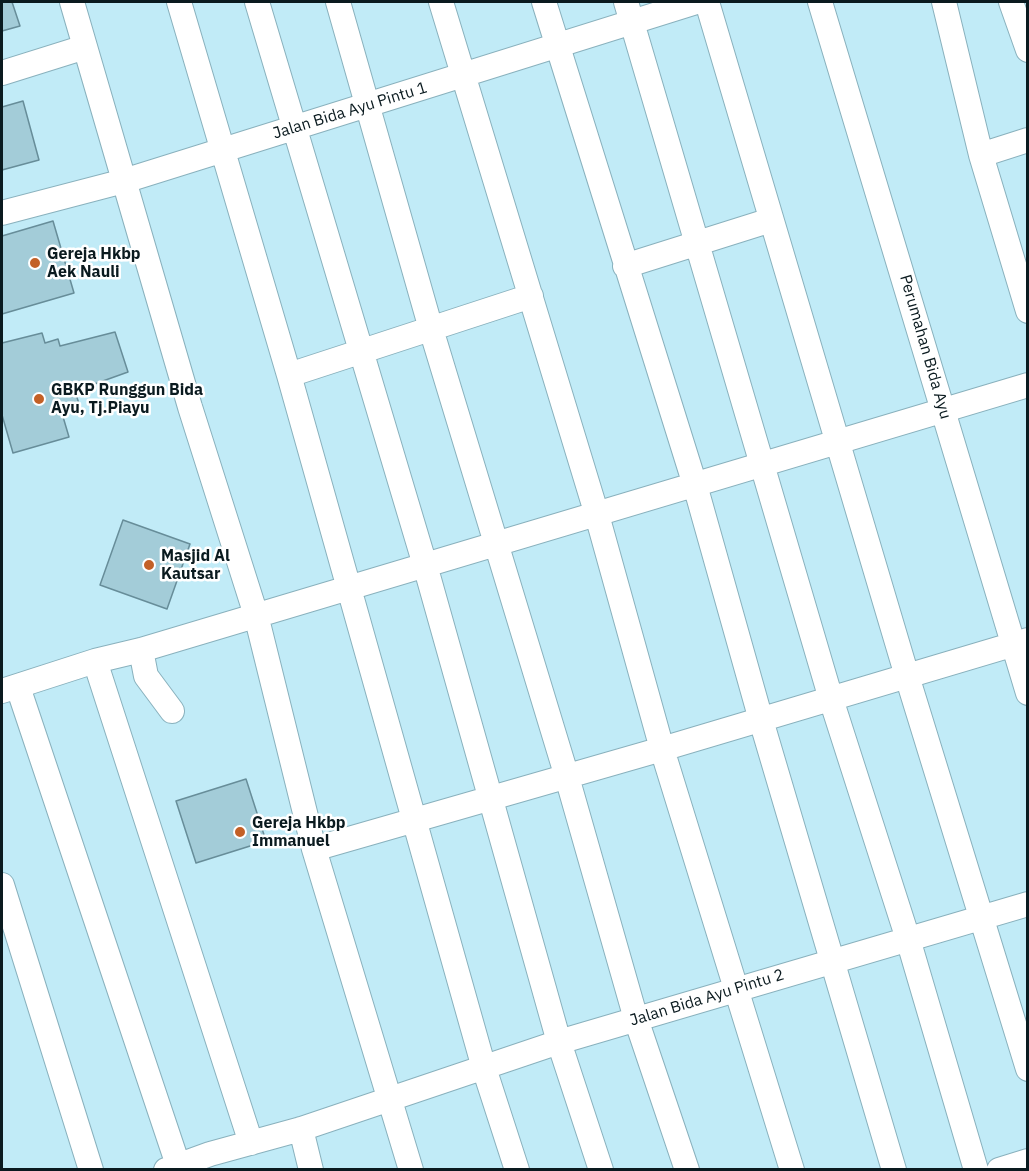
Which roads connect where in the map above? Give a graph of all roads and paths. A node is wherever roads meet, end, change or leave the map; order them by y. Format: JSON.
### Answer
{"nodes":[{"id":1,"x":72,"y":2,"type":"edge"},
{"id":2,"x":179,"y":2,"type":"edge"},
{"id":3,"x":257,"y":2,"type":"edge"},
{"id":4,"x":338,"y":2,"type":"edge"},
{"id":5,"x":441,"y":2,"type":"edge"},
{"id":6,"x":544,"y":2,"type":"edge"},
{"id":7,"x":696,"y":2,"type":"edge"},
{"id":8,"x":707,"y":2,"type":"edge"},
{"id":9,"x":820,"y":2,"type":"edge"},
{"id":10,"x":944,"y":2,"type":"edge"},
{"id":11,"x":1011,"y":2,"type":"edge"},
{"id":12,"x":629,"y":12,"type":"edge"},
{"id":13,"x":85,"y":46,"type":"junction"},
{"id":14,"x":558,"y":46,"type":"junction"},
{"id":15,"x":1028,"y":51,"type":"edge"},
{"id":16,"x":2,"y":73,"type":"edge"},
{"id":17,"x":464,"y":75,"type":"junction"},
{"id":18,"x":369,"y":105,"type":"junction"},
{"id":19,"x":297,"y":128,"type":"junction"},
{"id":20,"x":1028,"y":140,"type":"edge"},
{"id":21,"x":223,"y":150,"type":"junction"},
{"id":22,"x":981,"y":155,"type":"junction"},
{"id":23,"x":124,"y":181,"type":"junction"},
{"id":24,"x":2,"y":213,"type":"edge"},
{"id":25,"x":771,"y":220,"type":"junction"},
{"id":26,"x":698,"y":243,"type":"junction"},
{"id":27,"x":625,"y":266,"type":"junction"},
{"id":28,"x":531,"y":296,"type":"junction"},
{"id":29,"x":1028,"y":311,"type":"edge"},
{"id":30,"x":431,"y":328,"type":"junction"},
{"id":31,"x":361,"y":352,"type":"junction"},
{"id":32,"x":289,"y":375,"type":"junction"},
{"id":33,"x":1028,"y":385,"type":"edge"},
{"id":34,"x":944,"y":412,"type":"junction"},
{"id":35,"x":839,"y":442,"type":"junction"},
{"id":36,"x":764,"y":465,"type":"junction"},
{"id":37,"x":695,"y":485,"type":"junction"},
{"id":38,"x":597,"y":515,"type":"junction"},
{"id":39,"x":497,"y":544,"type":"junction"},
{"id":40,"x":425,"y":565,"type":"junction"},
{"id":41,"x":349,"y":588,"type":"junction"},
{"id":42,"x":255,"y":615,"type":"junction"},
{"id":43,"x":1020,"y":642,"type":"edge"},
{"id":44,"x":141,"y":650,"type":"junction"},
{"id":45,"x":95,"y":661,"type":"junction"},
{"id":46,"x":907,"y":676,"type":"junction"},
{"id":47,"x":10,"y":689,"type":"edge"},
{"id":48,"x":1028,"y":693,"type":"edge"},
{"id":49,"x":831,"y":699,"type":"junction"},
{"id":50,"x":172,"y":711,"type":"dead end"},
{"id":51,"x":761,"y":720,"type":"junction"},
{"id":52,"x":662,"y":749,"type":"junction"},
{"id":53,"x":567,"y":777,"type":"junction"},
{"id":54,"x":490,"y":798,"type":"junction"},
{"id":55,"x":415,"y":820,"type":"junction"},
{"id":56,"x":314,"y":849,"type":"junction"},
{"id":57,"x":2,"y":885,"type":"edge"},
{"id":58,"x":1028,"y":904,"type":"edge"},
{"id":59,"x":981,"y":917,"type":"junction"},
{"id":60,"x":908,"y":939,"type":"junction"},
{"id":61,"x":833,"y":961,"type":"junction"},
{"id":62,"x":736,"y":989,"type":"junction"},
{"id":63,"x":636,"y":1019,"type":"junction"},
{"id":64,"x":559,"y":1042,"type":"junction"},
{"id":65,"x":484,"y":1068,"type":"junction"},
{"id":66,"x":1028,"y":1069,"type":"edge"},
{"id":67,"x":389,"y":1101,"type":"junction"},
{"id":68,"x":301,"y":1129,"type":"junction"},
{"id":69,"x":251,"y":1143,"type":"junction"},
{"id":70,"x":1028,"y":1161,"type":"edge"},
{"id":71,"x":212,"y":1162,"type":"edge"},
{"id":72,"x":172,"y":1167,"type":"edge"},
{"id":73,"x":91,"y":1170,"type":"edge"},
{"id":74,"x":311,"y":1170,"type":"edge"},
{"id":75,"x":411,"y":1170,"type":"edge"},
{"id":76,"x":517,"y":1170,"type":"edge"},
{"id":77,"x":601,"y":1170,"type":"edge"},
{"id":78,"x":687,"y":1170,"type":"edge"},
{"id":79,"x":792,"y":1170,"type":"edge"},
{"id":80,"x":894,"y":1170,"type":"edge"},
{"id":81,"x":976,"y":1170,"type":"edge"},
{"id":82,"x":999,"y":1170,"type":"edge"}],
"edges":[{"from":1,"to":13,"type":"street"},
{"from":2,"to":21,"type":"street"},
{"from":3,"to":19,"type":"street"},
{"from":4,"to":18,"type":"street"},
{"from":5,"to":17,"type":"street"},
{"from":6,"to":14,"type":"street"},
{"from":7,"to":12,"type":"street","name":"Jalan Bida Ayu Pintu 1"},
{"from":8,"to":25,"type":"street"},
{"from":9,"to":34,"type":"street","name":"Perumahan Bida Ayu"},
{"from":10,"to":22,"type":"street"},
{"from":11,"to":15,"type":"street"},
{"from":12,"to":14,"type":"street","name":"Jalan Bida Ayu Pintu 1"},
{"from":12,"to":26,"type":"street"},
{"from":13,"to":16,"type":"street"},
{"from":13,"to":23,"type":"street"},
{"from":14,"to":17,"type":"street","name":"Jalan Bida Ayu Pintu 1"},
{"from":14,"to":27,"type":"street"},
{"from":17,"to":18,"type":"street","name":"Jalan Bida Ayu Pintu 1"},
{"from":17,"to":28,"type":"street"},
{"from":18,"to":19,"type":"street","name":"Jalan Bida Ayu Pintu 1"},
{"from":18,"to":30,"type":"street"},
{"from":19,"to":21,"type":"street","name":"Jalan Bida Ayu Pintu 1"},
{"from":19,"to":31,"type":"street"},
{"from":20,"to":22,"type":"street"},
{"from":21,"to":23,"type":"street","name":"Jalan Bida Ayu Pintu 1"},
{"from":21,"to":32,"type":"street"},
{"from":22,"to":29,"type":"street"},
{"from":23,"to":24,"type":"street","name":"Jalan Bida Ayu Pintu 1"},
{"from":23,"to":42,"type":"street"},
{"from":25,"to":26,"type":"street"},
{"from":25,"to":35,"type":"street"},
{"from":26,"to":27,"type":"street"},
{"from":26,"to":36,"type":"street"},
{"from":27,"to":37,"type":"street"},
{"from":28,"to":30,"type":"street"},
{"from":28,"to":38,"type":"street"},
{"from":30,"to":31,"type":"street"},
{"from":30,"to":39,"type":"street"},
{"from":31,"to":32,"type":"street"},
{"from":31,"to":40,"type":"street"},
{"from":32,"to":41,"type":"street"},
{"from":33,"to":34,"type":"street"},
{"from":34,"to":35,"type":"street"},
{"from":34,"to":43,"type":"street","name":"Perumahan Bida Ayu"},
{"from":35,"to":36,"type":"street"},
{"from":35,"to":46,"type":"street"},
{"from":36,"to":37,"type":"street"},
{"from":36,"to":49,"type":"street"},
{"from":37,"to":38,"type":"street"},
{"from":37,"to":51,"type":"street"},
{"from":38,"to":39,"type":"street"},
{"from":38,"to":52,"type":"street"},
{"from":39,"to":40,"type":"street"},
{"from":39,"to":53,"type":"street"},
{"from":40,"to":41,"type":"street"},
{"from":40,"to":54,"type":"street"},
{"from":41,"to":42,"type":"street"},
{"from":41,"to":55,"type":"street"},
{"from":42,"to":44,"type":"street"},
{"from":42,"to":56,"type":"street"},
{"from":43,"to":46,"type":"street"},
{"from":43,"to":48,"type":"street","name":"Perumahan Bida Ayu"},
{"from":44,"to":45,"type":"street"},
{"from":44,"to":50,"type":"street"},
{"from":45,"to":47,"type":"street"},
{"from":45,"to":69,"type":"street"},
{"from":46,"to":49,"type":"street"},
{"from":46,"to":59,"type":"street"},
{"from":47,"to":72,"type":"street"},
{"from":49,"to":51,"type":"street"},
{"from":49,"to":60,"type":"street"},
{"from":51,"to":52,"type":"street"},
{"from":51,"to":61,"type":"street"},
{"from":52,"to":53,"type":"street"},
{"from":52,"to":62,"type":"street"},
{"from":53,"to":54,"type":"street"},
{"from":53,"to":63,"type":"street"},
{"from":54,"to":55,"type":"street"},
{"from":54,"to":64,"type":"street"},
{"from":55,"to":56,"type":"street"},
{"from":55,"to":65,"type":"street"},
{"from":56,"to":67,"type":"street"},
{"from":57,"to":73,"type":"street"},
{"from":58,"to":59,"type":"street","name":"Jalan Bida Ayu Pintu 2"},
{"from":59,"to":60,"type":"street","name":"Jalan Bida Ayu Pintu 2"},
{"from":59,"to":66,"type":"street"},
{"from":60,"to":61,"type":"street","name":"Jalan Bida Ayu Pintu 2"},
{"from":60,"to":81,"type":"street"},
{"from":61,"to":62,"type":"street","name":"Jalan Bida Ayu Pintu 2"},
{"from":61,"to":80,"type":"street"},
{"from":62,"to":63,"type":"street","name":"Jalan Bida Ayu Pintu 2"},
{"from":62,"to":79,"type":"street"},
{"from":63,"to":64,"type":"street","name":"Jalan Bida Ayu Pintu 2"},
{"from":63,"to":78,"type":"street"},
{"from":64,"to":65,"type":"street","name":"Jalan Bida Ayu Pintu 2"},
{"from":64,"to":77,"type":"street"},
{"from":65,"to":67,"type":"street","name":"Jalan Bida Ayu Pintu 2"},
{"from":65,"to":76,"type":"street"},
{"from":67,"to":68,"type":"street","name":"Jalan Bida Ayu Pintu 2"},
{"from":67,"to":75,"type":"street"},
{"from":68,"to":69,"type":"street","name":"Jalan Bida Ayu Pintu 2"},
{"from":68,"to":74,"type":"street"},
{"from":69,"to":71,"type":"street","name":"Jalan Bida Ayu Pintu 2"},
{"from":70,"to":82,"type":"street"},
{"from":71,"to":72,"type":"street","name":"Jalan Bida Ayu Pintu 2"}]}
